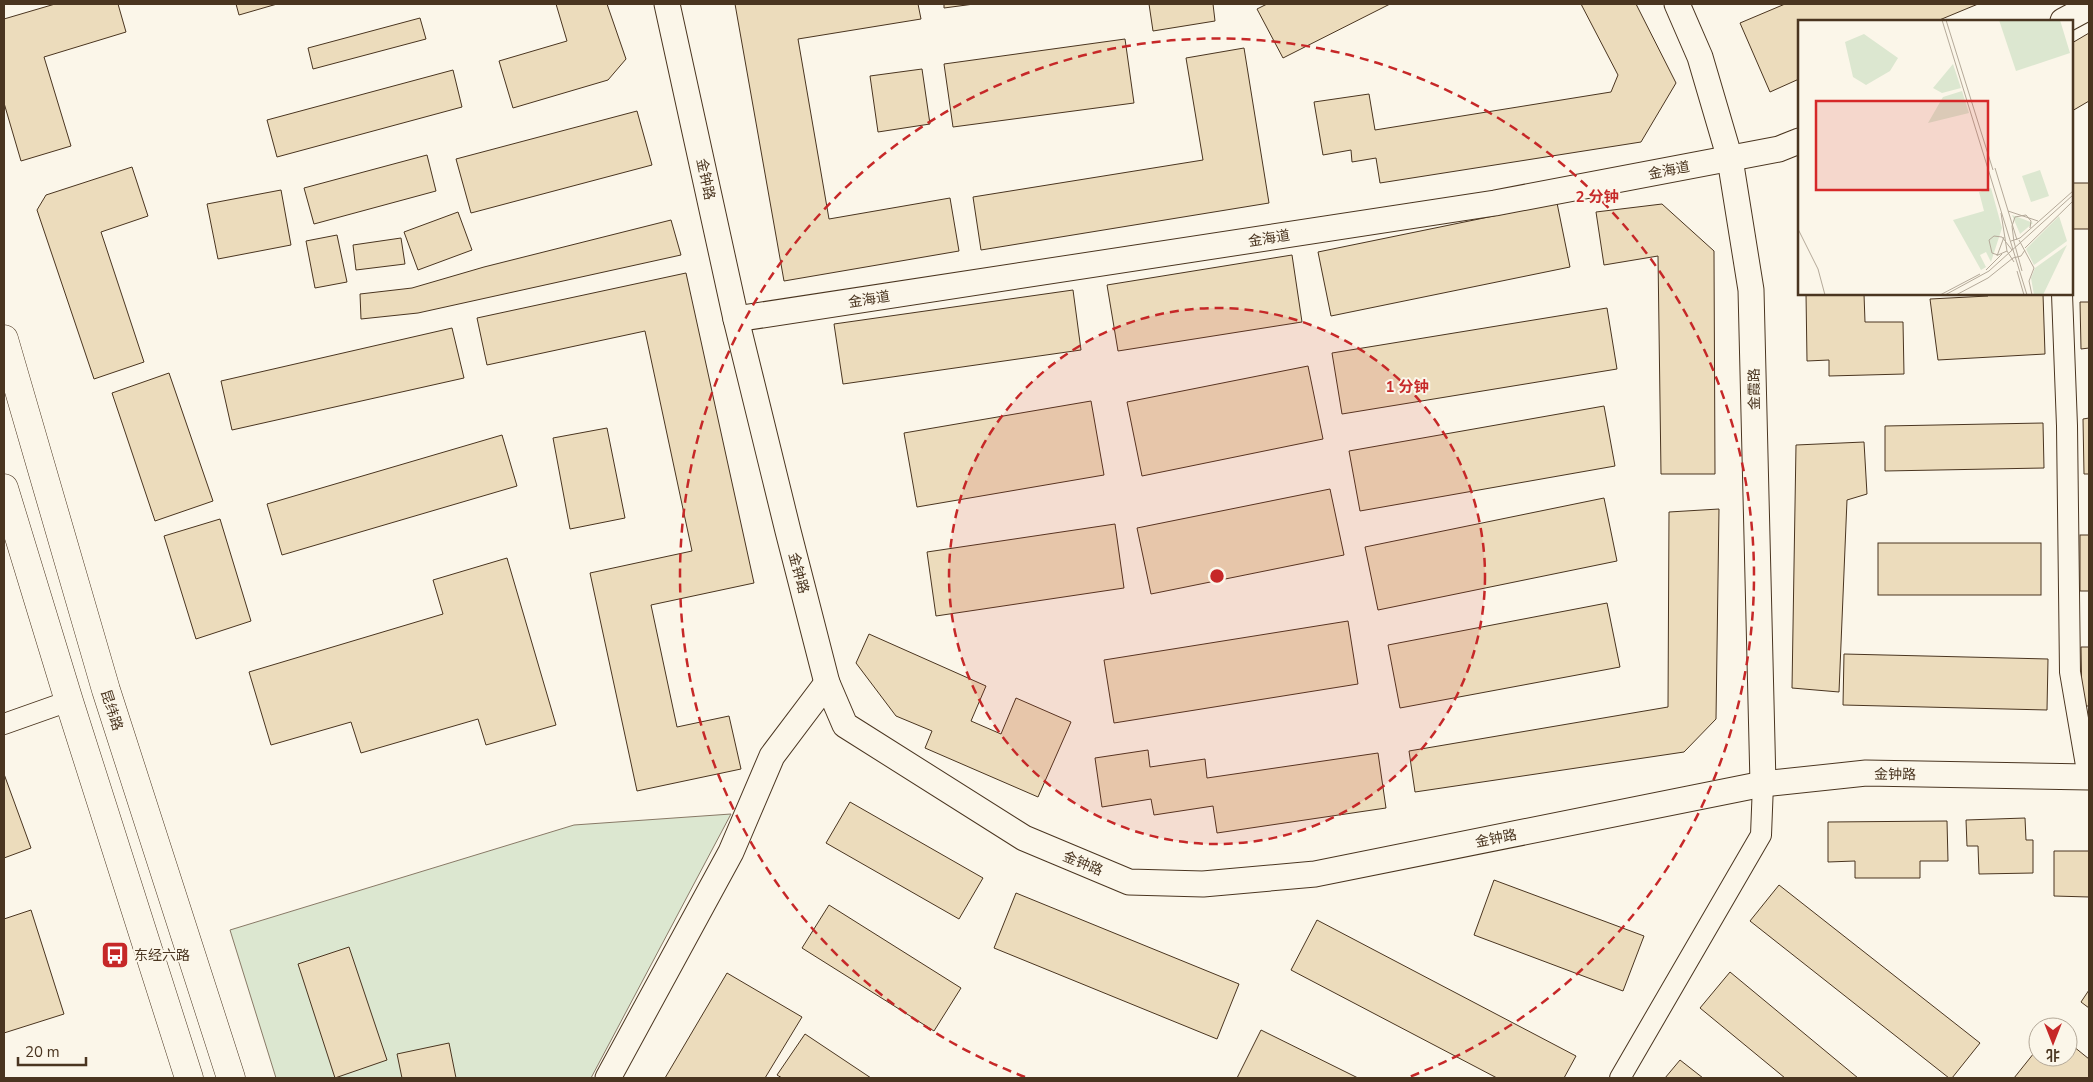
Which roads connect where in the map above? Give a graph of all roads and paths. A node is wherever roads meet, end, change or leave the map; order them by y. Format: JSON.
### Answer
{"nodes":[{"id":1,"x":667,"y":4,"type":"edge"},
{"id":2,"x":1677,"y":4,"type":"edge"},
{"id":3,"x":2089,"y":7,"type":"edge"},
{"id":4,"x":2065,"y":20,"type":"edge"},
{"id":5,"x":1798,"y":142,"type":"edge"},
{"id":6,"x":1730,"y":159,"type":"junction"},
{"id":7,"x":2062,"y":295,"type":"edge"},
{"id":8,"x":736,"y":320,"type":"junction"},
{"id":9,"x":4,"y":339,"type":"edge"},
{"id":10,"x":4,"y":488,"type":"edge"},
{"id":11,"x":827,"y":683,"type":"junction"},
{"id":12,"x":69,"y":701,"type":"junction"},
{"id":13,"x":4,"y":724,"type":"edge"},
{"id":14,"x":2089,"y":777,"type":"edge"},
{"id":15,"x":1762,"y":784,"type":"junction"},
{"id":16,"x":190,"y":1078,"type":"edge"},
{"id":17,"x":231,"y":1078,"type":"edge"},
{"id":18,"x":608,"y":1078,"type":"edge"},
{"id":19,"x":1620,"y":1078,"type":"edge"}],
"edges":[{"from":1,"to":8,"type":"street","name":"金钟路"},
{"from":2,"to":6,"type":"street","name":"金霞路"},
{"from":3,"to":4,"type":"street"},
{"from":5,"to":6,"type":"street","name":"金海道"},
{"from":6,"to":8,"type":"street","name":"金海道"},
{"from":6,"to":15,"type":"street","name":"金霞路"},
{"from":7,"to":14,"type":"street"},
{"from":8,"to":11,"type":"street","name":"金钟路"},
{"from":9,"to":17,"type":"main road","name":"昆纬路"},
{"from":10,"to":12,"type":"main road"},
{"from":11,"to":15,"type":"street","name":"金钟路"},
{"from":11,"to":18,"type":"street"},
{"from":12,"to":13,"type":"street"},
{"from":12,"to":16,"type":"main road"},
{"from":14,"to":15,"type":"street","name":"金钟路"},
{"from":15,"to":19,"type":"street"}]}
